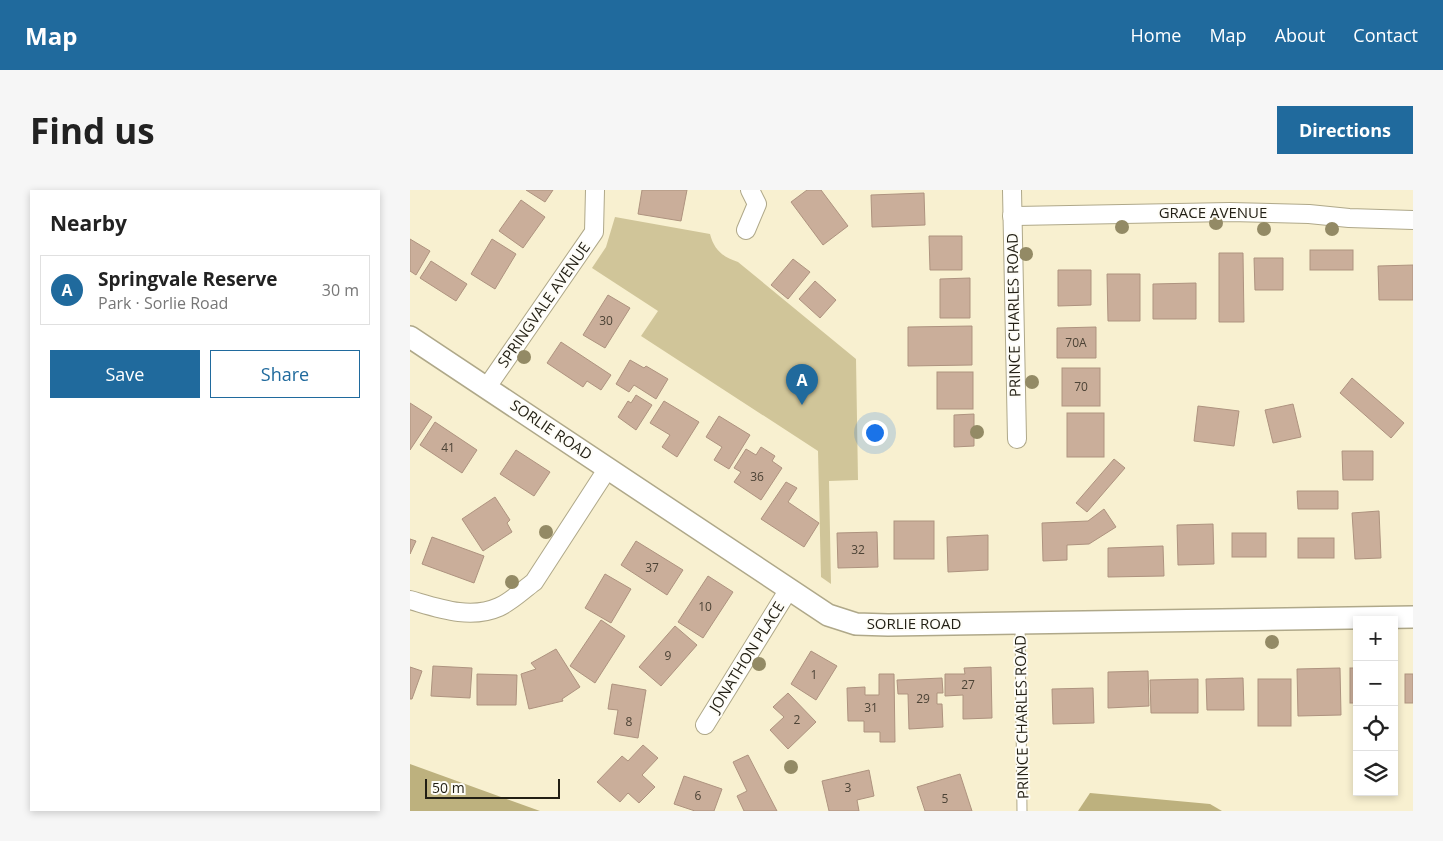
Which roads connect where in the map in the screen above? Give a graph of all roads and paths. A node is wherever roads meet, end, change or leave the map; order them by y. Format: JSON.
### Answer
{"nodes":[{"id":1,"x":596,"y":190,"type":"edge"},
{"id":2,"x":750,"y":190,"type":"edge"},
{"id":3,"x":1012,"y":190,"type":"edge"},
{"id":4,"x":1012,"y":216,"type":"junction"},
{"id":5,"x":1413,"y":220,"type":"edge"},
{"id":6,"x":746,"y":230,"type":"dead end"},
{"id":7,"x":410,"y":337,"type":"edge"},
{"id":8,"x":487,"y":387,"type":"junction"},
{"id":9,"x":1017,"y":439,"type":"dead end"},
{"id":10,"x":608,"y":468,"type":"junction"},
{"id":11,"x":789,"y":589,"type":"junction"},
{"id":12,"x":410,"y":600,"type":"edge"},
{"id":13,"x":1413,"y":617,"type":"edge"},
{"id":14,"x":1020,"y":623,"type":"junction"},
{"id":15,"x":705,"y":725,"type":"dead end"},
{"id":16,"x":1022,"y":811,"type":"edge"}],
"edges":[{"from":1,"to":8,"type":"street","name":"SPRINGVALE AVENUE"},
{"from":2,"to":6,"type":"street"},
{"from":3,"to":4,"type":"street","name":"PRINCE CHARLES ROAD"},
{"from":4,"to":5,"type":"street","name":"GRACE AVENUE"},
{"from":4,"to":9,"type":"street","name":"PRINCE CHARLES ROAD"},
{"from":7,"to":8,"type":"street","name":"SORLIE ROAD"},
{"from":8,"to":10,"type":"street","name":"SORLIE ROAD"},
{"from":10,"to":11,"type":"street","name":"SORLIE ROAD"},
{"from":10,"to":12,"type":"street"},
{"from":11,"to":14,"type":"street","name":"SORLIE ROAD"},
{"from":11,"to":15,"type":"street","name":"JONATHON PLACE"},
{"from":13,"to":14,"type":"street","name":"SORLIE ROAD"},
{"from":14,"to":16,"type":"lane","name":"PRINCE CHARLES ROAD"}]}
